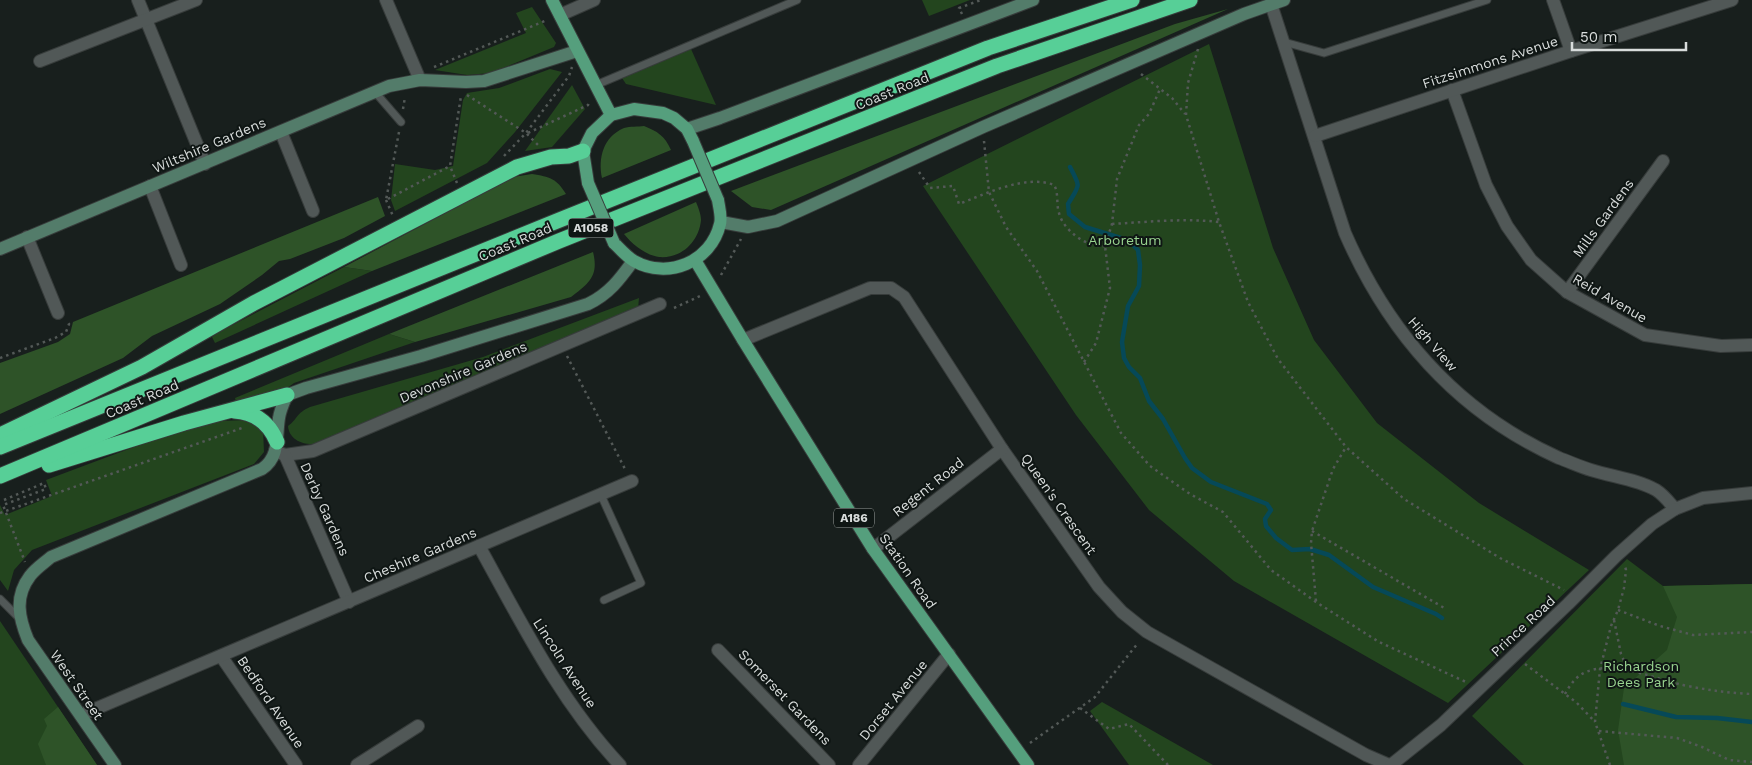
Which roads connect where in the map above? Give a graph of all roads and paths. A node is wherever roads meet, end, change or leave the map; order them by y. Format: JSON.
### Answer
{"nodes":[{"id":1,"x":138,"y":0,"type":"edge"},
{"id":2,"x":196,"y":0,"type":"edge"},
{"id":3,"x":386,"y":0,"type":"edge"},
{"id":4,"x":552,"y":0,"type":"edge"},
{"id":5,"x":797,"y":0,"type":"edge"},
{"id":6,"x":973,"y":0,"type":"edge"},
{"id":7,"x":981,"y":0,"type":"edge"},
{"id":8,"x":1033,"y":0,"type":"edge"},
{"id":9,"x":1132,"y":0,"type":"edge"},
{"id":10,"x":1190,"y":0,"type":"edge"},
{"id":11,"x":1284,"y":0,"type":"edge"},
{"id":12,"x":1487,"y":0,"type":"edge"},
{"id":13,"x":1553,"y":0,"type":"edge"},
{"id":14,"x":1732,"y":0,"type":"edge"},
{"id":15,"x":592,"y":1,"type":"edge"},
{"id":16,"x":1271,"y":4,"type":"junction"},
{"id":17,"x":560,"y":15,"type":"junction"},
{"id":18,"x":145,"y":20,"type":"junction"},
{"id":19,"x":1203,"y":33,"type":"junction"},
{"id":20,"x":1284,"y":42,"type":"junction"},
{"id":21,"x":577,"y":51,"type":"junction"},
{"id":22,"x":1571,"y":51,"type":"junction"},
{"id":23,"x":40,"y":60,"type":"dead end"},
{"id":24,"x":1128,"y":64,"type":"junction"},
{"id":25,"x":420,"y":80,"type":"junction"},
{"id":26,"x":596,"y":85,"type":"junction"},
{"id":27,"x":1160,"y":88,"type":"junction"},
{"id":28,"x":1452,"y":90,"type":"junction"},
{"id":29,"x":375,"y":92,"type":"junction"},
{"id":30,"x":611,"y":115,"type":"junction"},
{"id":31,"x":1186,"y":115,"type":"junction"},
{"id":32,"x":400,"y":122,"type":"junction"},
{"id":33,"x":983,"y":127,"type":"junction"},
{"id":34,"x":687,"y":129,"type":"junction"},
{"id":35,"x":280,"y":132,"type":"junction"},
{"id":36,"x":526,"y":134,"type":"junction"},
{"id":37,"x":1315,"y":136,"type":"junction"},
{"id":38,"x":583,"y":151,"type":"junction"},
{"id":39,"x":550,"y":157,"type":"junction"},
{"id":40,"x":912,"y":159,"type":"junction"},
{"id":41,"x":1663,"y":161,"type":"dead end"},
{"id":42,"x":205,"y":164,"type":"junction"},
{"id":43,"x":450,"y":166,"type":"junction"},
{"id":44,"x":458,"y":185,"type":"dead end"},
{"id":45,"x":150,"y":186,"type":"junction"},
{"id":46,"x":988,"y":192,"type":"junction"},
{"id":47,"x":386,"y":200,"type":"junction"},
{"id":48,"x":313,"y":211,"type":"dead end"},
{"id":49,"x":394,"y":218,"type":"dead end"},
{"id":50,"x":721,"y":222,"type":"junction"},
{"id":51,"x":1219,"y":222,"type":"junction"},
{"id":52,"x":1112,"y":224,"type":"junction"},
{"id":53,"x":26,"y":237,"type":"junction"},
{"id":54,"x":1105,"y":246,"type":"junction"},
{"id":55,"x":0,"y":249,"type":"edge"},
{"id":56,"x":695,"y":260,"type":"junction"},
{"id":57,"x":633,"y":261,"type":"junction"},
{"id":58,"x":181,"y":265,"type":"dead end"},
{"id":59,"x":1566,"y":292,"type":"junction"},
{"id":60,"x":660,"y":304,"type":"dead end"},
{"id":61,"x":58,"y":313,"type":"joint"},
{"id":62,"x":743,"y":340,"type":"junction"},
{"id":63,"x":1752,"y":345,"type":"edge"},
{"id":64,"x":562,"y":346,"type":"junction"},
{"id":65,"x":0,"y":358,"type":"edge"},
{"id":66,"x":1084,"y":362,"type":"junction"},
{"id":67,"x":287,"y":395,"type":"junction"},
{"id":68,"x":230,"y":411,"type":"junction"},
{"id":69,"x":243,"y":427,"type":"dead end"},
{"id":70,"x":0,"y":435,"type":"edge"},
{"id":71,"x":0,"y":447,"type":"edge"},
{"id":72,"x":1346,"y":447,"type":"junction"},
{"id":73,"x":1002,"y":449,"type":"junction"},
{"id":74,"x":279,"y":450,"type":"junction"},
{"id":75,"x":0,"y":476,"type":"edge"},
{"id":76,"x":0,"y":480,"type":"edge"},
{"id":77,"x":632,"y":482,"type":"joint"},
{"id":78,"x":1752,"y":493,"type":"edge"},
{"id":79,"x":601,"y":495,"type":"junction"},
{"id":80,"x":4,"y":500,"type":"dead end"},
{"id":81,"x":1675,"y":509,"type":"junction"},
{"id":82,"x":6,"y":511,"type":"junction"},
{"id":83,"x":0,"y":513,"type":"edge"},
{"id":84,"x":1312,"y":531,"type":"junction"},
{"id":85,"x":479,"y":546,"type":"junction"},
{"id":86,"x":873,"y":549,"type":"junction"},
{"id":87,"x":1616,"y":556,"type":"junction"},
{"id":88,"x":30,"y":575,"type":"junction"},
{"id":89,"x":1576,"y":596,"type":"junction"},
{"id":90,"x":0,"y":599,"type":"edge"},
{"id":91,"x":604,"y":600,"type":"dead end"},
{"id":92,"x":349,"y":602,"type":"junction"},
{"id":93,"x":1316,"y":602,"type":"junction"},
{"id":94,"x":1446,"y":609,"type":"dead end"},
{"id":95,"x":1618,"y":610,"type":"junction"},
{"id":96,"x":20,"y":619,"type":"junction"},
{"id":97,"x":1614,"y":619,"type":"junction"},
{"id":98,"x":1147,"y":632,"type":"junction"},
{"id":99,"x":1752,"y":632,"type":"edge"},
{"id":100,"x":718,"y":650,"type":"dead end"},
{"id":101,"x":949,"y":654,"type":"junction"},
{"id":102,"x":1514,"y":655,"type":"junction"},
{"id":103,"x":221,"y":656,"type":"junction"},
{"id":104,"x":1600,"y":670,"type":"junction"},
{"id":105,"x":1628,"y":670,"type":"junction"},
{"id":106,"x":1479,"y":688,"type":"junction"},
{"id":107,"x":1565,"y":694,"type":"junction"},
{"id":108,"x":1752,"y":694,"type":"edge"},
{"id":109,"x":1080,"y":708,"type":"junction"},
{"id":110,"x":81,"y":715,"type":"junction"},
{"id":111,"x":1595,"y":722,"type":"junction"},
{"id":112,"x":418,"y":726,"type":"dead end"},
{"id":113,"x":1599,"y":731,"type":"junction"},
{"id":114,"x":1018,"y":751,"type":"junction"},
{"id":115,"x":1752,"y":762,"type":"edge"},
{"id":116,"x":115,"y":765,"type":"edge"},
{"id":117,"x":296,"y":765,"type":"edge"},
{"id":118,"x":358,"y":765,"type":"edge"},
{"id":119,"x":620,"y":765,"type":"edge"},
{"id":120,"x":829,"y":765,"type":"edge"},
{"id":121,"x":859,"y":765,"type":"edge"},
{"id":122,"x":1028,"y":765,"type":"edge"},
{"id":123,"x":1168,"y":765,"type":"edge"},
{"id":124,"x":1390,"y":765,"type":"edge"},
{"id":125,"x":1610,"y":765,"type":"edge"}],
"edges":[{"from":1,"to":18,"type":"street"},
{"from":2,"to":18,"type":"street"},
{"from":3,"to":25,"type":"street"},
{"from":4,"to":17,"type":"main road"},
{"from":5,"to":26,"type":"lane"},
{"from":6,"to":7,"type":"path"},
{"from":8,"to":34,"type":"street"},
{"from":9,"to":71,"type":"highway","name":"Coast Road","number":"A1058"},
{"from":10,"to":75,"type":"highway","name":"Coast Road","number":"A1058"},
{"from":11,"to":16,"type":"street"},
{"from":12,"to":20,"type":"lane"},
{"from":13,"to":22,"type":"street"},
{"from":14,"to":22,"type":"street","name":"Fitzsimmons Avenue"},
{"from":15,"to":17,"type":"street"},
{"from":16,"to":19,"type":"street"},
{"from":16,"to":20,"type":"street","name":"High View"},
{"from":17,"to":21,"type":"main road"},
{"from":17,"to":25,"type":"path"},
{"from":18,"to":23,"type":"street"},
{"from":18,"to":42,"type":"street"},
{"from":19,"to":24,"type":"street"},
{"from":19,"to":31,"type":"path"},
{"from":20,"to":37,"type":"street","name":"High View"},
{"from":21,"to":25,"type":"street","name":"Wiltshire Gardens"},
{"from":21,"to":26,"type":"main road"},
{"from":21,"to":36,"type":"path"},
{"from":22,"to":28,"type":"street","name":"Fitzsimmons Avenue"},
{"from":24,"to":27,"type":"path"},
{"from":24,"to":33,"type":"street"},
{"from":25,"to":29,"type":"street","name":"Wiltshire Gardens"},
{"from":25,"to":32,"type":"path"},
{"from":26,"to":30,"type":"main road"},
{"from":26,"to":36,"type":"path"},
{"from":27,"to":31,"type":"path"},
{"from":27,"to":52,"type":"path"},
{"from":28,"to":37,"type":"street","name":"Fitzsimmons Avenue"},
{"from":28,"to":59,"type":"street","name":"Reid Avenue"},
{"from":29,"to":32,"type":"lane"},
{"from":29,"to":35,"type":"street","name":"Wiltshire Gardens"},
{"from":30,"to":34,"type":"main road"},
{"from":30,"to":38,"type":"main road"},
{"from":31,"to":51,"type":"path"},
{"from":32,"to":47,"type":"path"},
{"from":33,"to":40,"type":"street"},
{"from":33,"to":46,"type":"path"},
{"from":34,"to":50,"type":"main road","bridge":true},
{"from":35,"to":42,"type":"street","name":"Wiltshire Gardens"},
{"from":35,"to":48,"type":"street","name":"Wiltshire Gardens"},
{"from":36,"to":39,"type":"path"},
{"from":36,"to":43,"type":"path"},
{"from":37,"to":81,"type":"street","name":"High View"},
{"from":38,"to":39,"type":"highway"},
{"from":38,"to":57,"type":"main road","bridge":true},
{"from":39,"to":70,"type":"highway"},
{"from":40,"to":46,"type":"path"},
{"from":40,"to":50,"type":"street"},
{"from":41,"to":59,"type":"street","name":"Mills Gardens"},
{"from":42,"to":45,"type":"street","name":"Wiltshire Gardens"},
{"from":43,"to":44,"type":"path"},
{"from":43,"to":47,"type":"path"},
{"from":45,"to":53,"type":"street","name":"Wiltshire Gardens"},
{"from":45,"to":58,"type":"street","name":"Wiltshire Gardens"},
{"from":46,"to":54,"type":"path"},
{"from":46,"to":66,"type":"path"},
{"from":47,"to":49,"type":"path"},
{"from":50,"to":56,"type":"main road"},
{"from":51,"to":52,"type":"path"},
{"from":51,"to":72,"type":"path"},
{"from":52,"to":54,"type":"path"},
{"from":53,"to":55,"type":"street","name":"Wiltshire Gardens"},
{"from":53,"to":61,"type":"street"},
{"from":54,"to":66,"type":"path"},
{"from":56,"to":57,"type":"main road"},
{"from":56,"to":62,"type":"main road","name":"Station Road","number":"A186"},
{"from":57,"to":67,"type":"street"},
{"from":59,"to":63,"type":"street","name":"Reid Avenue"},
{"from":60,"to":64,"type":"street","name":"Devonshire Gardens"},
{"from":61,"to":65,"type":"path"},
{"from":62,"to":73,"type":"street","name":"Queen's Crescent"},
{"from":62,"to":86,"type":"main road","name":"Station Road","number":"A186"},
{"from":64,"to":74,"type":"street","name":"Devonshire Gardens"},
{"from":64,"to":77,"type":"path"},
{"from":66,"to":93,"type":"path"},
{"from":67,"to":68,"type":"highway"},
{"from":67,"to":74,"type":"street"},
{"from":68,"to":74,"type":"highway"},
{"from":68,"to":76,"type":"highway"},
{"from":69,"to":82,"type":"path"},
{"from":72,"to":84,"type":"path"},
{"from":72,"to":89,"type":"path"},
{"from":73,"to":86,"type":"street","name":"Regent Road"},
{"from":73,"to":98,"type":"street","name":"Queen's Crescent"},
{"from":74,"to":88,"type":"street"},
{"from":74,"to":92,"type":"street","name":"Derby Gardens"},
{"from":77,"to":79,"type":"street","name":"Cheshire Gardens"},
{"from":78,"to":81,"type":"street"},
{"from":79,"to":85,"type":"street","name":"Cheshire Gardens"},
{"from":79,"to":91,"type":"lane"},
{"from":80,"to":82,"type":"path"},
{"from":81,"to":87,"type":"street","name":"Prince Road"},
{"from":82,"to":83,"type":"path"},
{"from":82,"to":88,"type":"path"},
{"from":84,"to":93,"type":"path"},
{"from":84,"to":94,"type":"path"},
{"from":85,"to":92,"type":"street","name":"Cheshire Gardens"},
{"from":85,"to":119,"type":"street","name":"Lincoln Avenue"},
{"from":86,"to":101,"type":"main road","name":"Station Road","number":"A186"},
{"from":87,"to":89,"type":"street","name":"Prince Road"},
{"from":87,"to":95,"type":"path"},
{"from":88,"to":96,"type":"street"},
{"from":89,"to":102,"type":"street","name":"Prince Road"},
{"from":90,"to":96,"type":"lane"},
{"from":92,"to":103,"type":"street","name":"Cheshire Gardens"},
{"from":93,"to":106,"type":"path"},
{"from":95,"to":97,"type":"path"},
{"from":95,"to":99,"type":"path"},
{"from":96,"to":110,"type":"street","name":"West Street"},
{"from":97,"to":104,"type":"path"},
{"from":97,"to":105,"type":"path"},
{"from":98,"to":109,"type":"path"},
{"from":98,"to":124,"type":"street","name":"Queen's Crescent"},
{"from":100,"to":120,"type":"street","name":"Somerset Gardens"},
{"from":101,"to":114,"type":"main road","name":"Station Road","number":"A186"},
{"from":101,"to":121,"type":"street","name":"Dorset Avenue"},
{"from":102,"to":106,"type":"street","name":"Prince Road"},
{"from":102,"to":107,"type":"path"},
{"from":103,"to":110,"type":"street","name":"Cheshire Gardens"},
{"from":103,"to":117,"type":"street","name":"Bedford Avenue"},
{"from":104,"to":105,"type":"path"},
{"from":104,"to":107,"type":"path"},
{"from":104,"to":111,"type":"path"},
{"from":105,"to":108,"type":"path"},
{"from":106,"to":124,"type":"street","name":"Prince Road"},
{"from":107,"to":111,"type":"path"},
{"from":109,"to":114,"type":"path"},
{"from":109,"to":123,"type":"path"},
{"from":110,"to":116,"type":"street","name":"West Street"},
{"from":111,"to":113,"type":"path"},
{"from":112,"to":118,"type":"street"},
{"from":113,"to":115,"type":"path"},
{"from":113,"to":125,"type":"path"},
{"from":114,"to":122,"type":"main road","name":"Station Road","number":"A186"}]}
